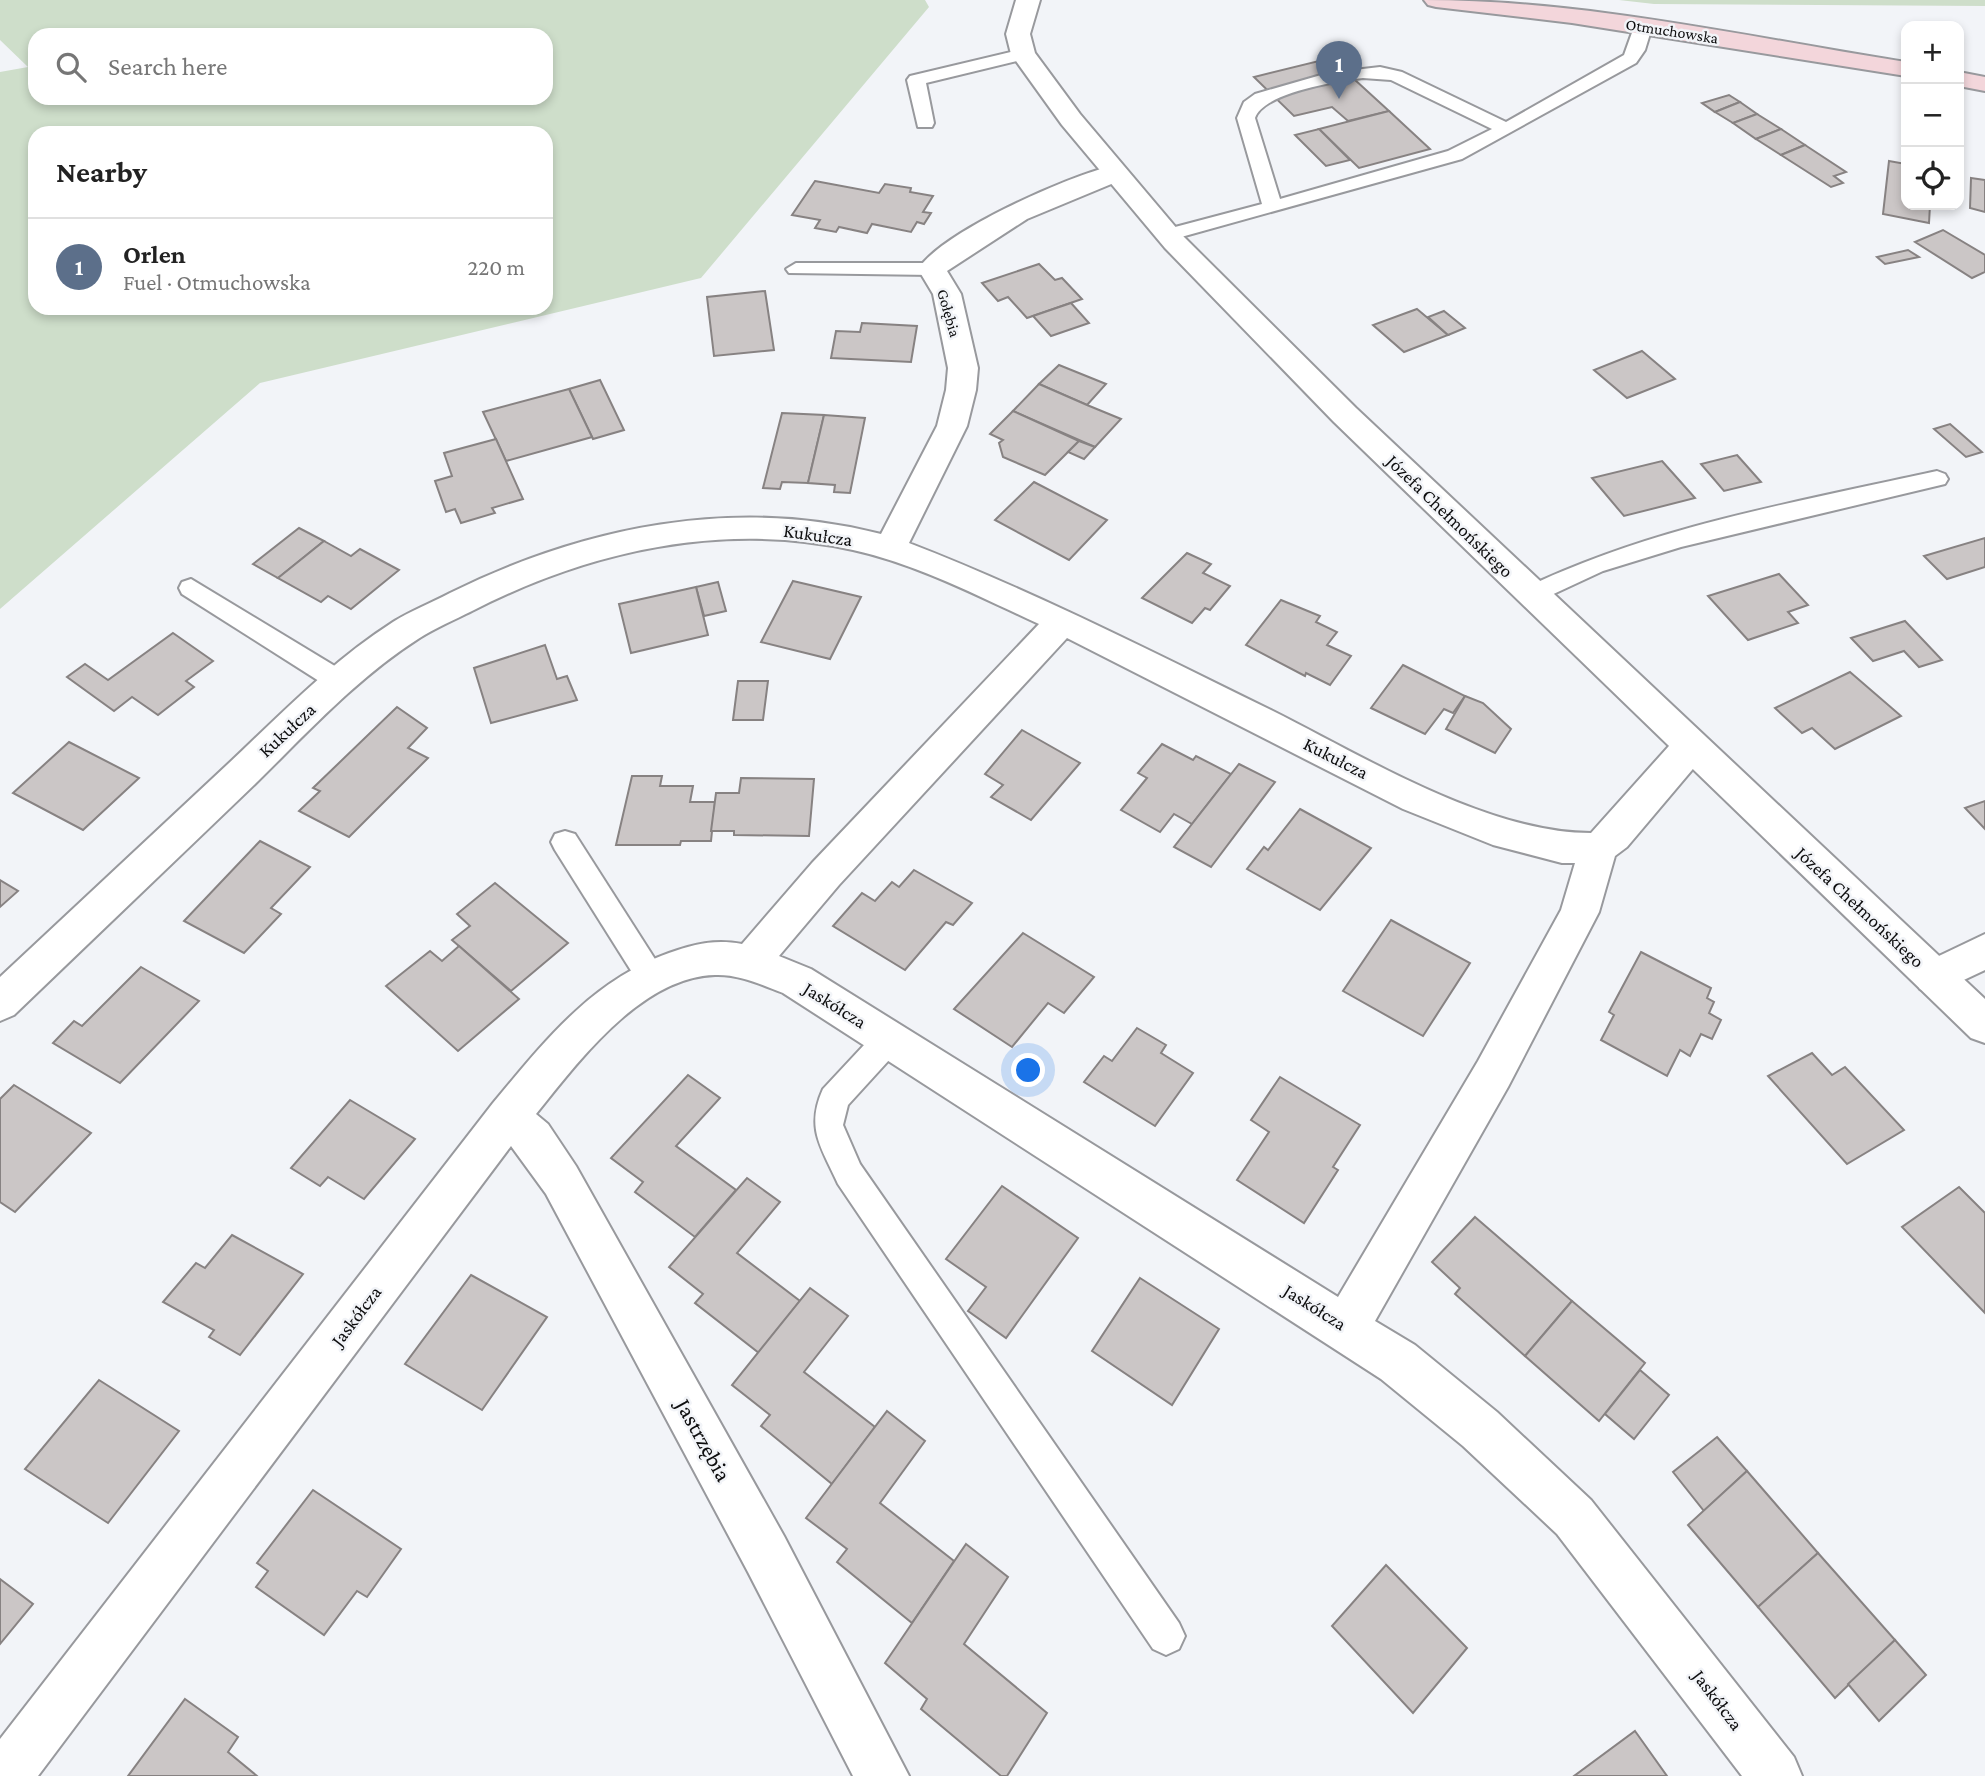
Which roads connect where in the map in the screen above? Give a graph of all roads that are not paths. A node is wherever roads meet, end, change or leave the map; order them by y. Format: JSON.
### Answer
{"nodes":[{"id":1,"x":1048,"y":0,"type":"edge"},
{"id":2,"x":1436,"y":0,"type":"edge"},
{"id":3,"x":1025,"y":8,"type":"edge"},
{"id":4,"x":1643,"y":27,"type":"junction"},
{"id":5,"x":1023,"y":54,"type":"junction"},
{"id":6,"x":1901,"y":68,"type":"edge"},
{"id":7,"x":1964,"y":80,"type":"edge"},
{"id":8,"x":1985,"y":84,"type":"edge"},
{"id":9,"x":925,"y":123,"type":"dead end"},
{"id":10,"x":1507,"y":129,"type":"junction"},
{"id":11,"x":1112,"y":174,"type":"junction"},
{"id":12,"x":1273,"y":207,"type":"junction"},
{"id":13,"x":1167,"y":235,"type":"junction"},
{"id":14,"x":796,"y":269,"type":"dead end"},
{"id":15,"x":932,"y":269,"type":"junction"},
{"id":16,"x":1937,"y":479,"type":"dead end"},
{"id":17,"x":890,"y":548,"type":"junction"},
{"id":18,"x":191,"y":588,"type":"dead end"},
{"id":19,"x":1532,"y":595,"type":"junction"},
{"id":20,"x":1062,"y":621,"type":"junction"},
{"id":21,"x":339,"y":681,"type":"junction"},
{"id":22,"x":1690,"y":747,"type":"junction"},
{"id":23,"x":565,"y":842,"type":"dead end"},
{"id":24,"x":1598,"y":848,"type":"junction"},
{"id":25,"x":1985,"y":951,"type":"edge"},
{"id":26,"x":751,"y":962,"type":"junction"},
{"id":27,"x":650,"y":976,"type":"junction"},
{"id":28,"x":1934,"y":976,"type":"junction"},
{"id":29,"x":0,"y":1003,"type":"edge"},
{"id":30,"x":1985,"y":1025,"type":"edge"},
{"id":31,"x":889,"y":1038,"type":"junction"},
{"id":32,"x":508,"y":1117,"type":"junction"},
{"id":33,"x":1346,"y":1327,"type":"junction"},
{"id":34,"x":1166,"y":1636,"type":"dead end"},
{"id":35,"x":5,"y":1776,"type":"edge"},
{"id":36,"x":882,"y":1776,"type":"edge"},
{"id":37,"x":1776,"y":1776,"type":"edge"}],
"edges":[{"from":1,"to":3,"type":"street"},
{"from":2,"to":4,"type":"main road","name":"Otmuchowska"},
{"from":3,"to":5,"type":"street"},
{"from":4,"to":6,"type":"main road","name":"Otmuchowska"},
{"from":4,"to":10,"type":"lane"},
{"from":5,"to":9,"type":"lane"},
{"from":5,"to":11,"type":"street","name":"Józefa Chełmońskiego"},
{"from":7,"to":8,"type":"main road"},
{"from":10,"to":12,"type":"lane"},
{"from":10,"to":12,"type":"lane"},
{"from":11,"to":13,"type":"street","name":"Józefa Chełmońskiego"},
{"from":11,"to":15,"type":"street","name":"Gołębia"},
{"from":12,"to":13,"type":"lane"},
{"from":13,"to":19,"type":"street","name":"Józefa Chełmońskiego"},
{"from":14,"to":15,"type":"lane"},
{"from":15,"to":17,"type":"street","name":"Gołębia"},
{"from":16,"to":19,"type":"lane"},
{"from":17,"to":20,"type":"street","name":"Kukułcza"},
{"from":17,"to":21,"type":"street","name":"Kukułcza"},
{"from":18,"to":21,"type":"lane"},
{"from":19,"to":22,"type":"street","name":"Józefa Chełmońskiego"},
{"from":20,"to":24,"type":"street","name":"Kukułcza"},
{"from":20,"to":26,"type":"street"},
{"from":21,"to":29,"type":"street","name":"Kukułcza"},
{"from":22,"to":24,"type":"street"},
{"from":22,"to":28,"type":"street","name":"Józefa Chełmońskiego"},
{"from":23,"to":27,"type":"lane"},
{"from":24,"to":33,"type":"street"},
{"from":25,"to":28,"type":"street","name":"Józefa Chełmońskiego"},
{"from":26,"to":27,"type":"street","name":"Jaskółcza"},
{"from":26,"to":31,"type":"street","name":"Jaskółcza"},
{"from":27,"to":32,"type":"street","name":"Jaskółcza"},
{"from":28,"to":30,"type":"street","name":"Józefa Chełmońskiego"},
{"from":31,"to":33,"type":"street","name":"Jaskółcza"},
{"from":31,"to":34,"type":"lane"},
{"from":32,"to":35,"type":"street","name":"Jaskółcza"},
{"from":32,"to":36,"type":"street","name":"Jastrzębia"},
{"from":33,"to":37,"type":"street","name":"Jaskółcza"}]}
